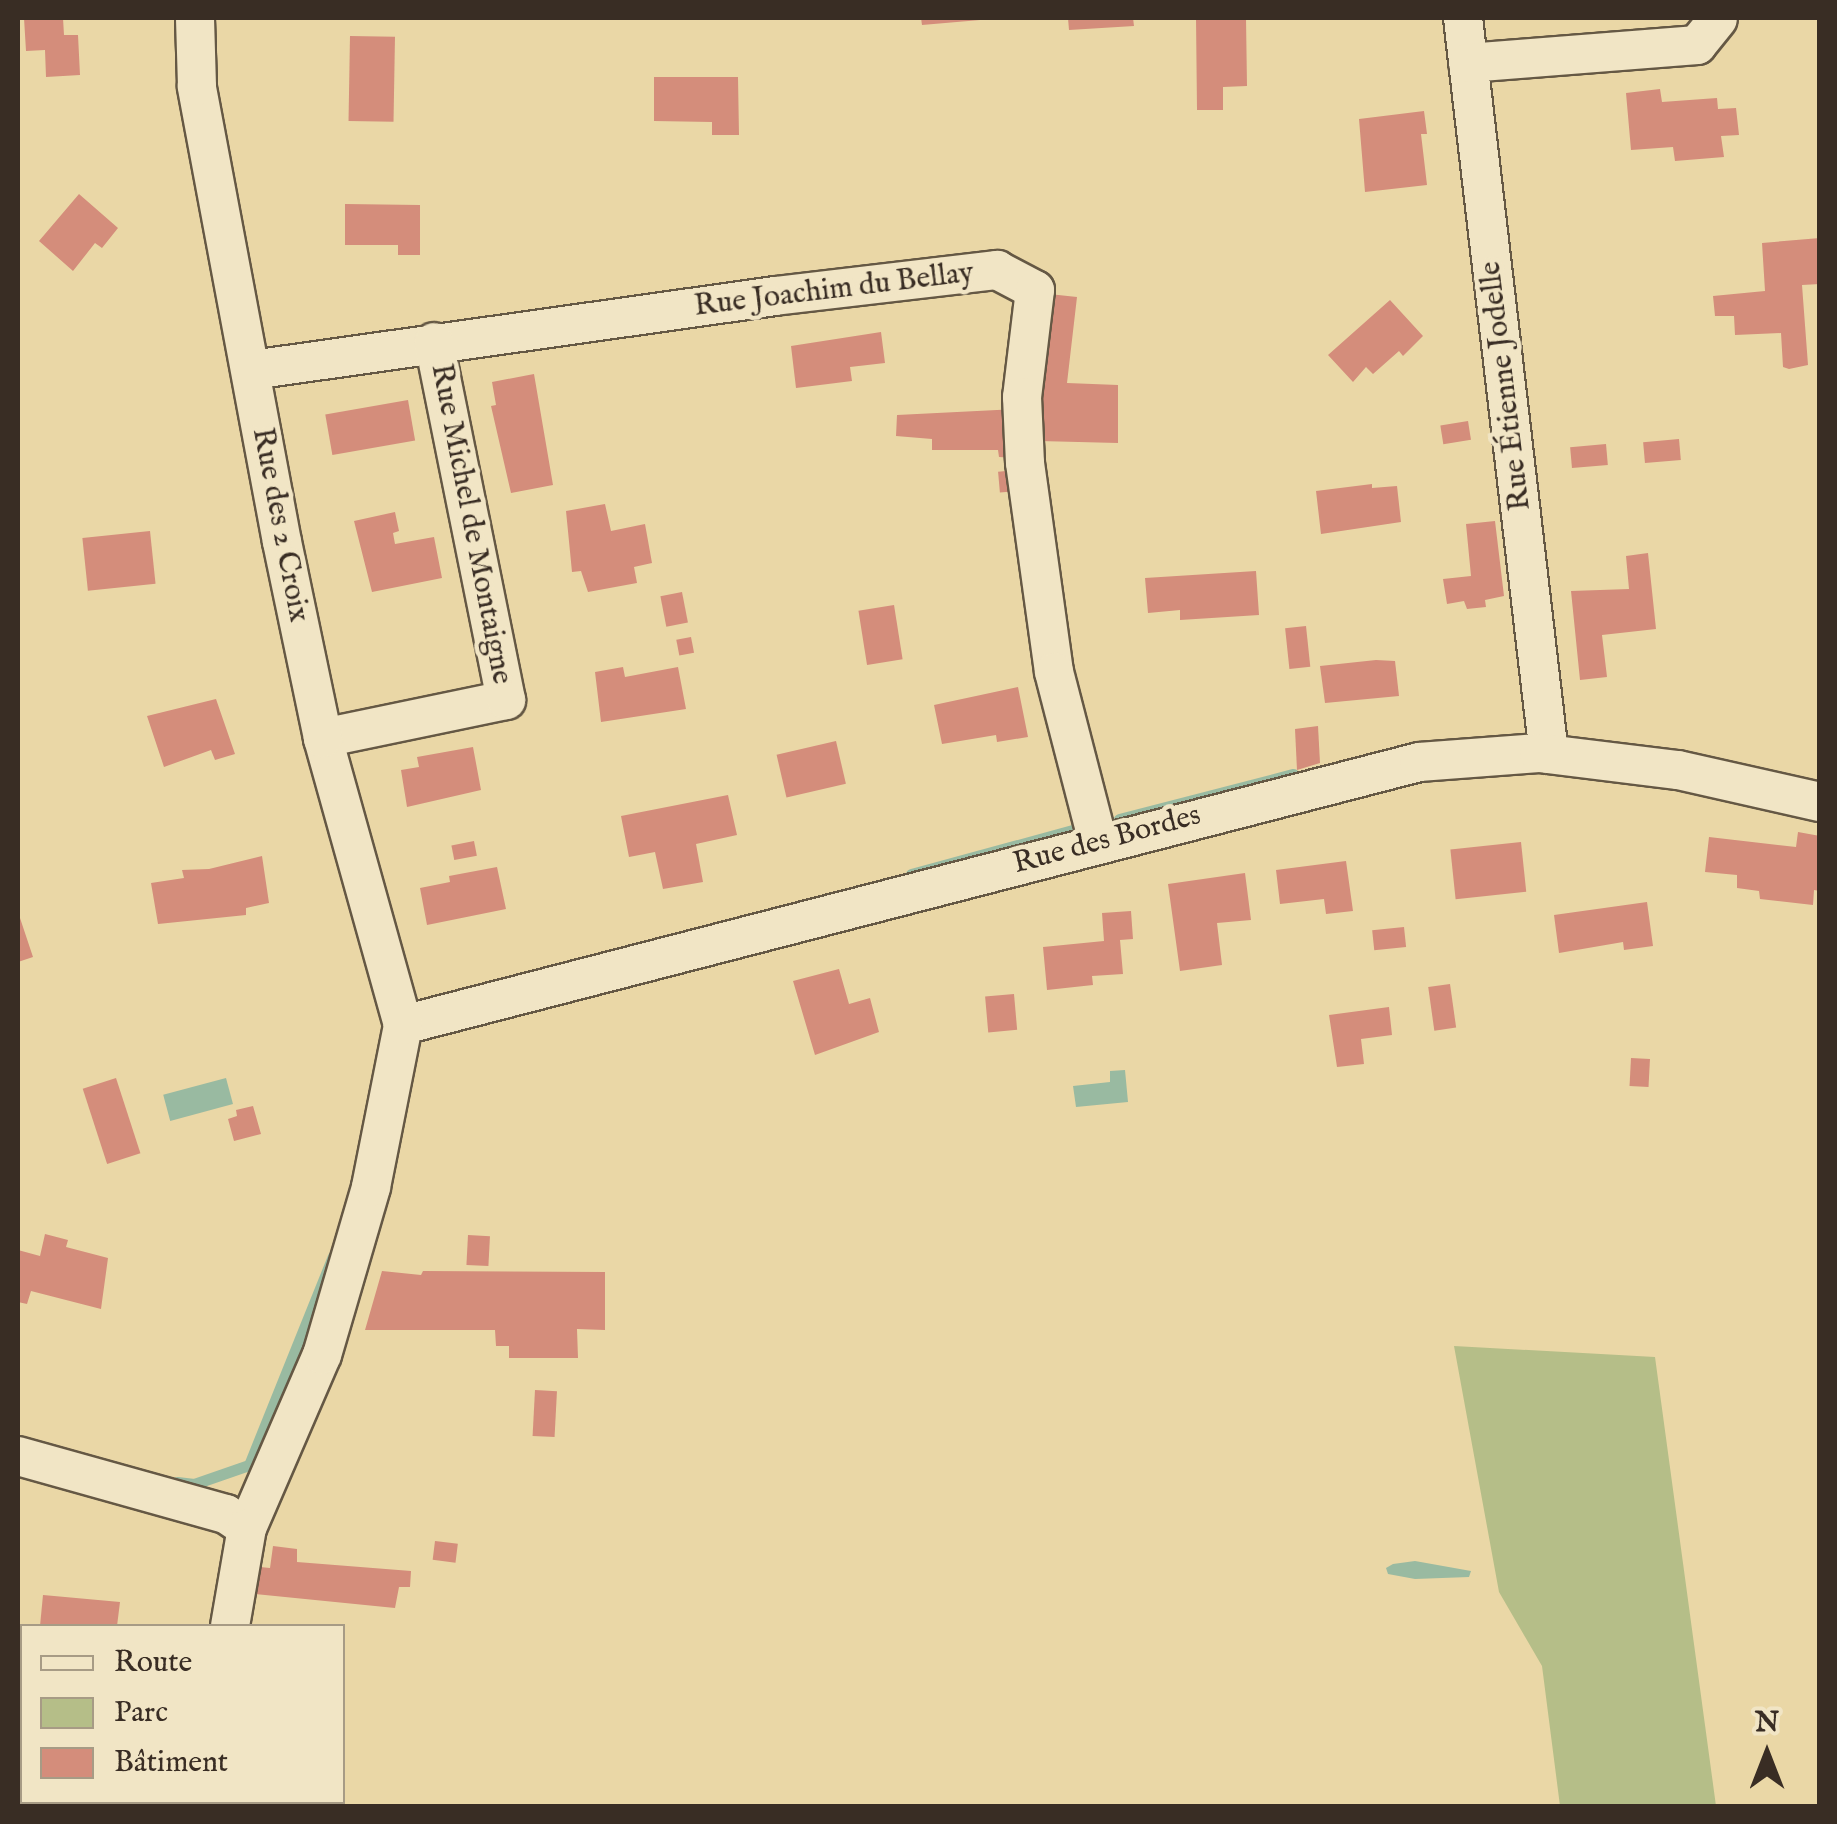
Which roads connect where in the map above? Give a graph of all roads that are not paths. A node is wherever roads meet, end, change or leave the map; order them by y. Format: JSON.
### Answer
{"nodes":[{"id":1,"x":195,"y":18,"type":"edge"},
{"id":2,"x":1464,"y":18,"type":"edge"},
{"id":3,"x":1718,"y":19,"type":"edge"},
{"id":4,"x":1468,"y":63,"type":"junction"},
{"id":5,"x":434,"y":342,"type":"junction"},
{"id":6,"x":252,"y":370,"type":"junction"},
{"id":7,"x":323,"y":738,"type":"junction"},
{"id":8,"x":1550,"y":754,"type":"junction"},
{"id":9,"x":1820,"y":802,"type":"edge"},
{"id":10,"x":1098,"y":842,"type":"junction"},
{"id":11,"x":402,"y":1025,"type":"junction"},
{"id":12,"x":18,"y":1456,"type":"edge"},
{"id":13,"x":247,"y":1528,"type":"junction"},
{"id":14,"x":230,"y":1624,"type":"edge"}],
"edges":[{"from":1,"to":6,"type":"street","name":"Rue des 2 Croix"},
{"from":2,"to":4,"type":"street","name":"Rue Étienne Jodelle"},
{"from":3,"to":4,"type":"street"},
{"from":4,"to":8,"type":"street","name":"Rue Étienne Jodelle"},
{"from":5,"to":6,"type":"street","name":"Rue Joachim du Bellay"},
{"from":5,"to":7,"type":"street","name":"Rue Michel de Montaigne"},
{"from":5,"to":10,"type":"street","name":"Rue Joachim du Bellay"},
{"from":6,"to":7,"type":"street","name":"Rue des 2 Croix"},
{"from":7,"to":11,"type":"street","name":"Rue des 2 Croix"},
{"from":8,"to":9,"type":"street","name":"Rue des Bordes"},
{"from":8,"to":10,"type":"street","name":"Rue des Bordes"},
{"from":10,"to":11,"type":"street","name":"Rue des Bordes"},
{"from":11,"to":13,"type":"street"},
{"from":12,"to":13,"type":"street"},
{"from":13,"to":14,"type":"street"}]}
